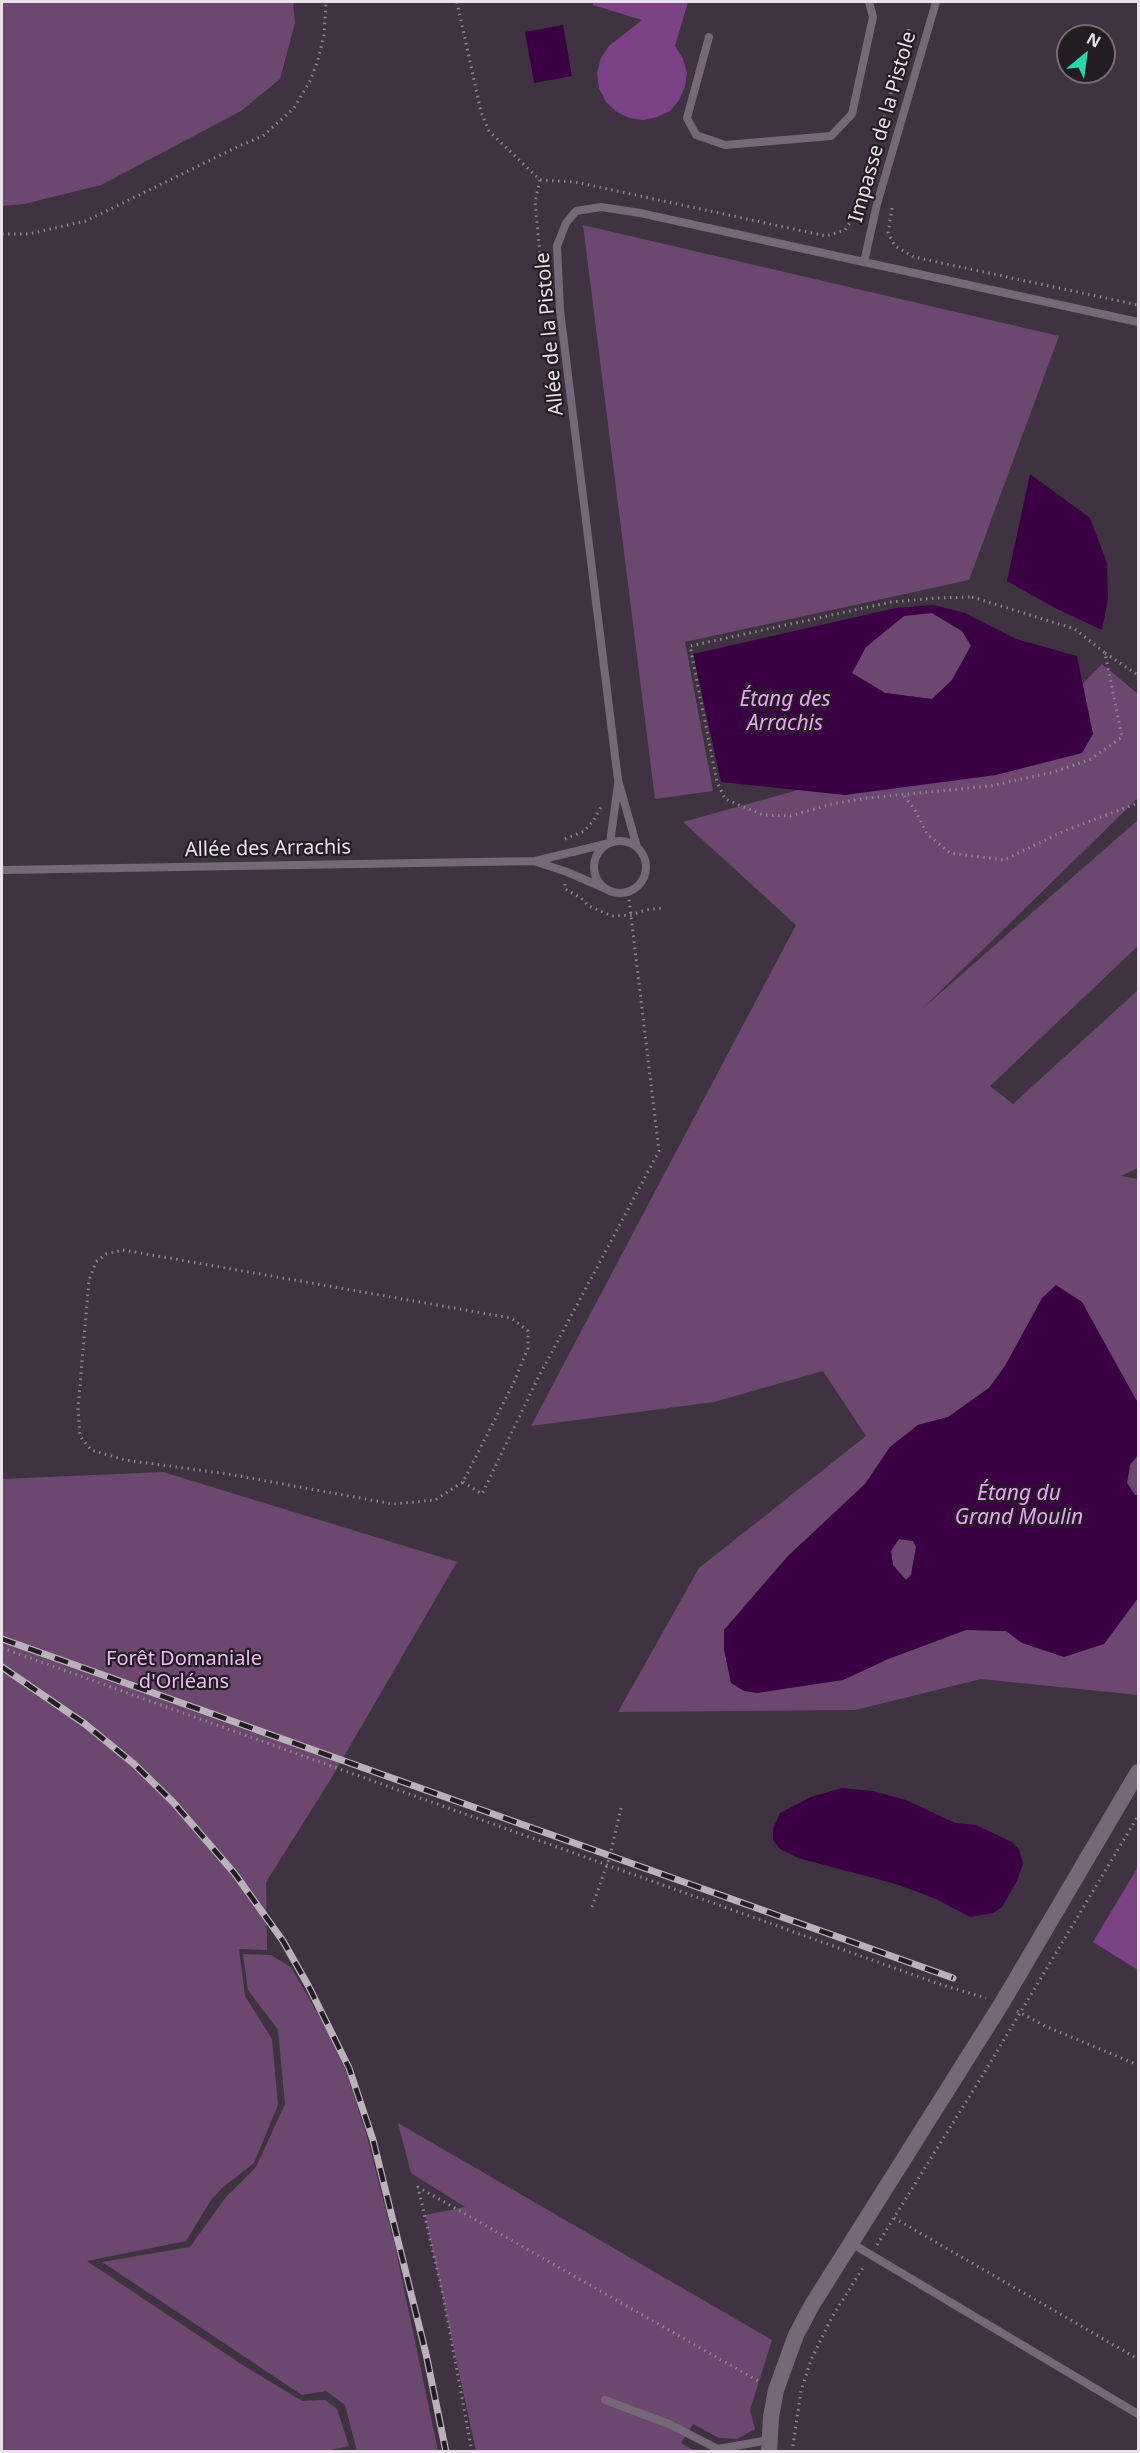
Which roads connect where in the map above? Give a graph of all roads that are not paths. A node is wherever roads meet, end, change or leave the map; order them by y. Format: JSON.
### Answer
{"nodes":[{"id":1,"x":869,"y":2,"type":"edge"},
{"id":2,"x":936,"y":2,"type":"edge"},
{"id":3,"x":708,"y":37,"type":"dead end"},
{"id":4,"x":864,"y":262,"type":"junction"},
{"id":5,"x":1138,"y":322,"type":"edge"},
{"id":6,"x":618,"y":780,"type":"junction"},
{"id":7,"x":610,"y":843,"type":"junction"},
{"id":8,"x":637,"y":847,"type":"junction"},
{"id":9,"x":535,"y":861,"type":"junction"},
{"id":10,"x":2,"y":870,"type":"edge"},
{"id":11,"x":607,"y":889,"type":"junction"},
{"id":12,"x":1138,"y":1772,"type":"edge"},
{"id":13,"x":851,"y":2242,"type":"junction"},
{"id":14,"x":605,"y":2400,"type":"dead end"},
{"id":15,"x":1138,"y":2414,"type":"edge"},
{"id":16,"x":769,"y":2446,"type":"edge"}],
"edges":[{"from":1,"to":3,"type":"lane"},
{"from":2,"to":4,"type":"lane","name":"Impasse de la Pistole"},
{"from":4,"to":5,"type":"lane","name":"Allée de la Pistole"},
{"from":4,"to":6,"type":"lane","name":"Allée de la Pistole"},
{"from":6,"to":7,"type":"lane"},
{"from":6,"to":8,"type":"lane"},
{"from":7,"to":8,"type":"lane"},
{"from":7,"to":9,"type":"lane"},
{"from":7,"to":11,"type":"lane"},
{"from":8,"to":11,"type":"lane"},
{"from":9,"to":10,"type":"lane","name":"Allée des Arrachis"},
{"from":9,"to":11,"type":"lane"},
{"from":12,"to":13,"type":"street"},
{"from":13,"to":15,"type":"lane"},
{"from":13,"to":16,"type":"street"},
{"from":14,"to":16,"type":"lane"}]}
